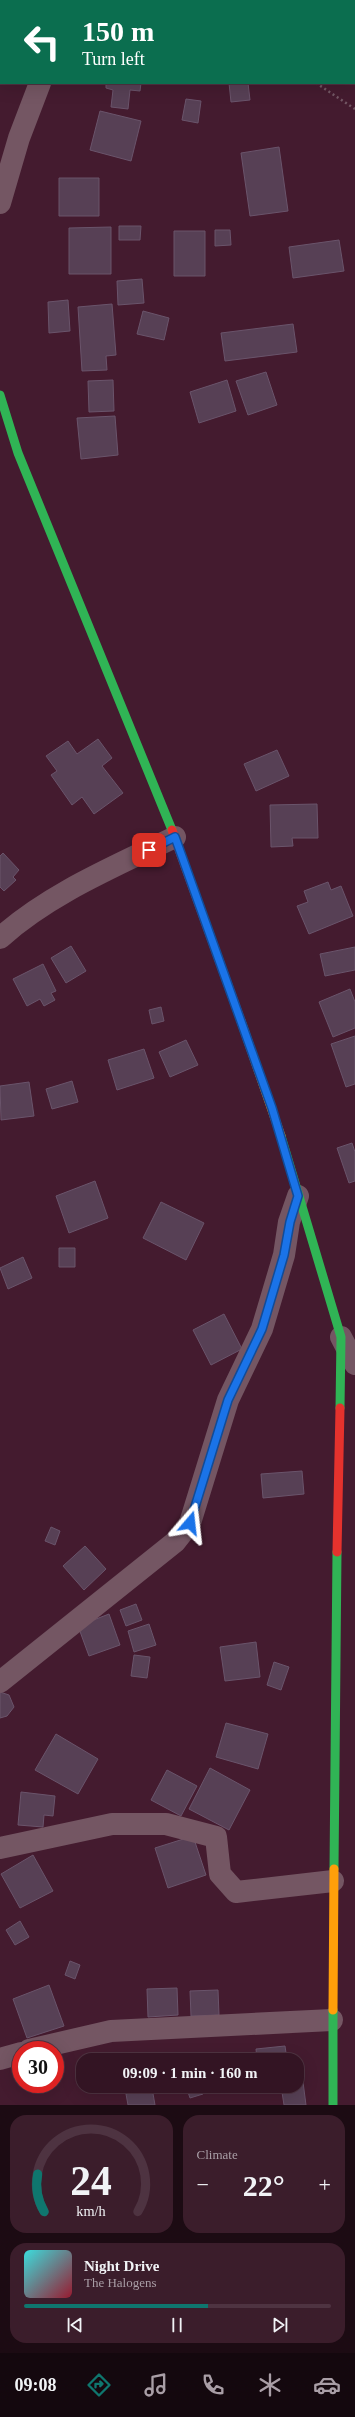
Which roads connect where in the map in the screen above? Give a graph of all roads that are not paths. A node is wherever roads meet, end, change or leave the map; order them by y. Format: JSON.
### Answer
{"nodes":[{"id":1,"x":40,"y":84,"type":"edge"},
{"id":2,"x":0,"y":203,"type":"edge"},
{"id":3,"x":0,"y":395,"type":"edge"},
{"id":4,"x":175,"y":837,"type":"junction"},
{"id":5,"x":0,"y":938,"type":"edge"},
{"id":6,"x":298,"y":1196,"type":"junction"},
{"id":7,"x":340,"y":1337,"type":"junction"},
{"id":8,"x":355,"y":1364,"type":"edge"},
{"id":9,"x":0,"y":1682,"type":"edge"},
{"id":10,"x":0,"y":1848,"type":"edge"},
{"id":11,"x":333,"y":1881,"type":"junction"},
{"id":12,"x":332,"y":2020,"type":"junction"},
{"id":13,"x":64,"y":2042,"type":"edge"},
{"id":14,"x":12,"y":2055,"type":"edge"},
{"id":15,"x":0,"y":2059,"type":"edge"},
{"id":16,"x":333,"y":2105,"type":"edge"}],
"edges":[{"from":1,"to":2,"type":"street"},
{"from":3,"to":4,"type":"street"},
{"from":4,"to":5,"type":"street"},
{"from":4,"to":6,"type":"street"},
{"from":6,"to":7,"type":"street"},
{"from":6,"to":9,"type":"street"},
{"from":7,"to":8,"type":"street"},
{"from":7,"to":11,"type":"street"},
{"from":10,"to":11,"type":"street"},
{"from":11,"to":12,"type":"street"},
{"from":12,"to":13,"type":"street"},
{"from":12,"to":16,"type":"street"},
{"from":14,"to":15,"type":"street"}]}
